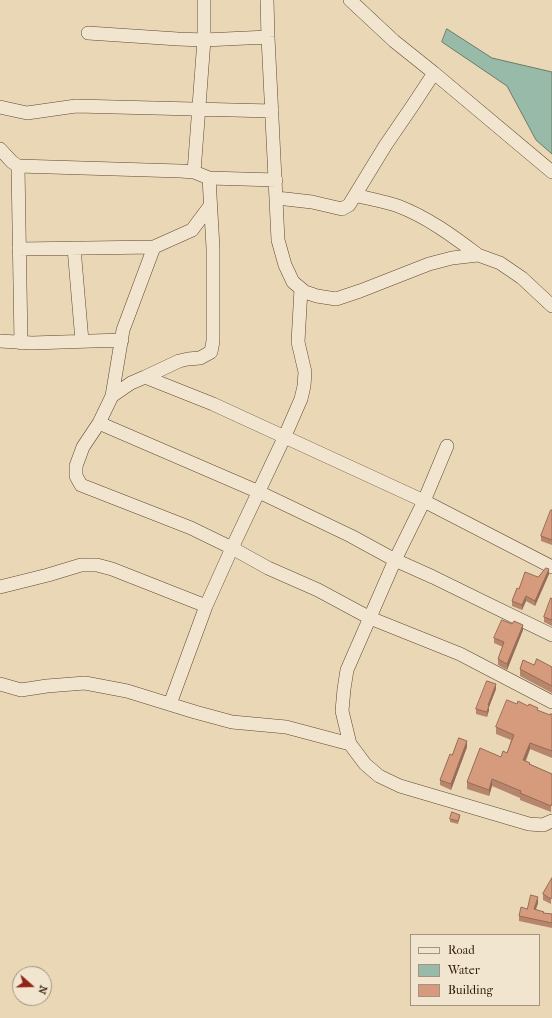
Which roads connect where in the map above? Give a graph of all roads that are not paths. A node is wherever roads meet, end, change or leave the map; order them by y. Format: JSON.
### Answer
{"nodes":[{"id":1,"x":204,"y":0,"type":"edge"},
{"id":2,"x":268,"y":0,"type":"edge"},
{"id":3,"x":350,"y":0,"type":"edge"},
{"id":4,"x":88,"y":33,"type":"dead end"},
{"id":5,"x":268,"y":37,"type":"junction"},
{"id":6,"x":204,"y":40,"type":"junction"},
{"id":7,"x":434,"y":73,"type":"junction"},
{"id":8,"x":0,"y":107,"type":"edge"},
{"id":9,"x":198,"y":110,"type":"junction"},
{"id":10,"x":272,"y":112,"type":"junction"},
{"id":11,"x":0,"y":149,"type":"edge"},
{"id":12,"x":18,"y":166,"type":"junction"},
{"id":13,"x":194,"y":172,"type":"junction"},
{"id":14,"x":552,"y":172,"type":"edge"},
{"id":15,"x":209,"y":178,"type":"junction"},
{"id":16,"x":276,"y":180,"type":"junction"},
{"id":17,"x":355,"y":196,"type":"junction"},
{"id":18,"x":277,"y":198,"type":"junction"},
{"id":19,"x":210,"y":206,"type":"junction"},
{"id":20,"x":154,"y":247,"type":"junction"},
{"id":21,"x":74,"y":248,"type":"junction"},
{"id":22,"x":19,"y":249,"type":"junction"},
{"id":23,"x":478,"y":255,"type":"junction"},
{"id":24,"x":301,"y":289,"type":"junction"},
{"id":25,"x":552,"y":306,"type":"edge"},
{"id":26,"x":122,"y":340,"type":"junction"},
{"id":27,"x":0,"y":341,"type":"edge"},
{"id":28,"x":82,"y":341,"type":"junction"},
{"id":29,"x":21,"y":343,"type":"junction"},
{"id":30,"x":145,"y":377,"type":"junction"},
{"id":31,"x":112,"y":396,"type":"junction"},
{"id":32,"x":99,"y":423,"type":"junction"},
{"id":33,"x":284,"y":438,"type":"junction"},
{"id":34,"x":447,"y":446,"type":"dead end"},
{"id":35,"x":259,"y":492,"type":"junction"},
{"id":36,"x":424,"y":502,"type":"junction"},
{"id":37,"x":232,"y":548,"type":"junction"},
{"id":38,"x":395,"y":560,"type":"junction"},
{"id":39,"x":552,"y":567,"type":"edge"},
{"id":40,"x":0,"y":587,"type":"edge"},
{"id":41,"x":206,"y":606,"type":"junction"},
{"id":42,"x":370,"y":618,"type":"junction"},
{"id":43,"x":552,"y":634,"type":"edge"},
{"id":44,"x":0,"y":684,"type":"edge"},
{"id":45,"x":552,"y":702,"type":"edge"},
{"id":46,"x":170,"y":704,"type":"junction"},
{"id":47,"x":350,"y":744,"type":"junction"},
{"id":48,"x":552,"y":821,"type":"edge"}],
"edges":[{"from":1,"to":6,"type":"street"},
{"from":2,"to":5,"type":"street"},
{"from":3,"to":7,"type":"street"},
{"from":4,"to":6,"type":"street"},
{"from":5,"to":6,"type":"street"},
{"from":5,"to":10,"type":"street"},
{"from":6,"to":9,"type":"street"},
{"from":7,"to":14,"type":"street"},
{"from":7,"to":17,"type":"street"},
{"from":8,"to":9,"type":"street"},
{"from":9,"to":10,"type":"street"},
{"from":9,"to":13,"type":"street"},
{"from":10,"to":16,"type":"street"},
{"from":11,"to":12,"type":"street"},
{"from":12,"to":13,"type":"street"},
{"from":12,"to":22,"type":"street"},
{"from":13,"to":15,"type":"street"},
{"from":15,"to":16,"type":"street"},
{"from":15,"to":19,"type":"street"},
{"from":16,"to":18,"type":"street"},
{"from":17,"to":18,"type":"street"},
{"from":17,"to":23,"type":"street"},
{"from":18,"to":24,"type":"street"},
{"from":19,"to":20,"type":"street"},
{"from":19,"to":30,"type":"street"},
{"from":20,"to":21,"type":"street"},
{"from":20,"to":26,"type":"street"},
{"from":21,"to":22,"type":"street"},
{"from":21,"to":28,"type":"street"},
{"from":22,"to":29,"type":"street"},
{"from":23,"to":24,"type":"street"},
{"from":23,"to":25,"type":"street"},
{"from":24,"to":33,"type":"street"},
{"from":26,"to":28,"type":"street"},
{"from":26,"to":31,"type":"street"},
{"from":27,"to":29,"type":"street"},
{"from":28,"to":29,"type":"street"},
{"from":30,"to":31,"type":"street"},
{"from":30,"to":33,"type":"street"},
{"from":31,"to":32,"type":"street"},
{"from":32,"to":35,"type":"street"},
{"from":32,"to":37,"type":"street"},
{"from":33,"to":35,"type":"street"},
{"from":33,"to":36,"type":"street"},
{"from":34,"to":36,"type":"street"},
{"from":35,"to":37,"type":"street"},
{"from":35,"to":38,"type":"street"},
{"from":36,"to":38,"type":"street"},
{"from":36,"to":39,"type":"street"},
{"from":37,"to":41,"type":"street"},
{"from":37,"to":42,"type":"street"},
{"from":38,"to":42,"type":"street"},
{"from":38,"to":43,"type":"street"},
{"from":40,"to":41,"type":"street"},
{"from":41,"to":46,"type":"street"},
{"from":42,"to":45,"type":"street"},
{"from":42,"to":47,"type":"street"},
{"from":44,"to":46,"type":"street"},
{"from":46,"to":47,"type":"street"},
{"from":47,"to":48,"type":"street"}]}
